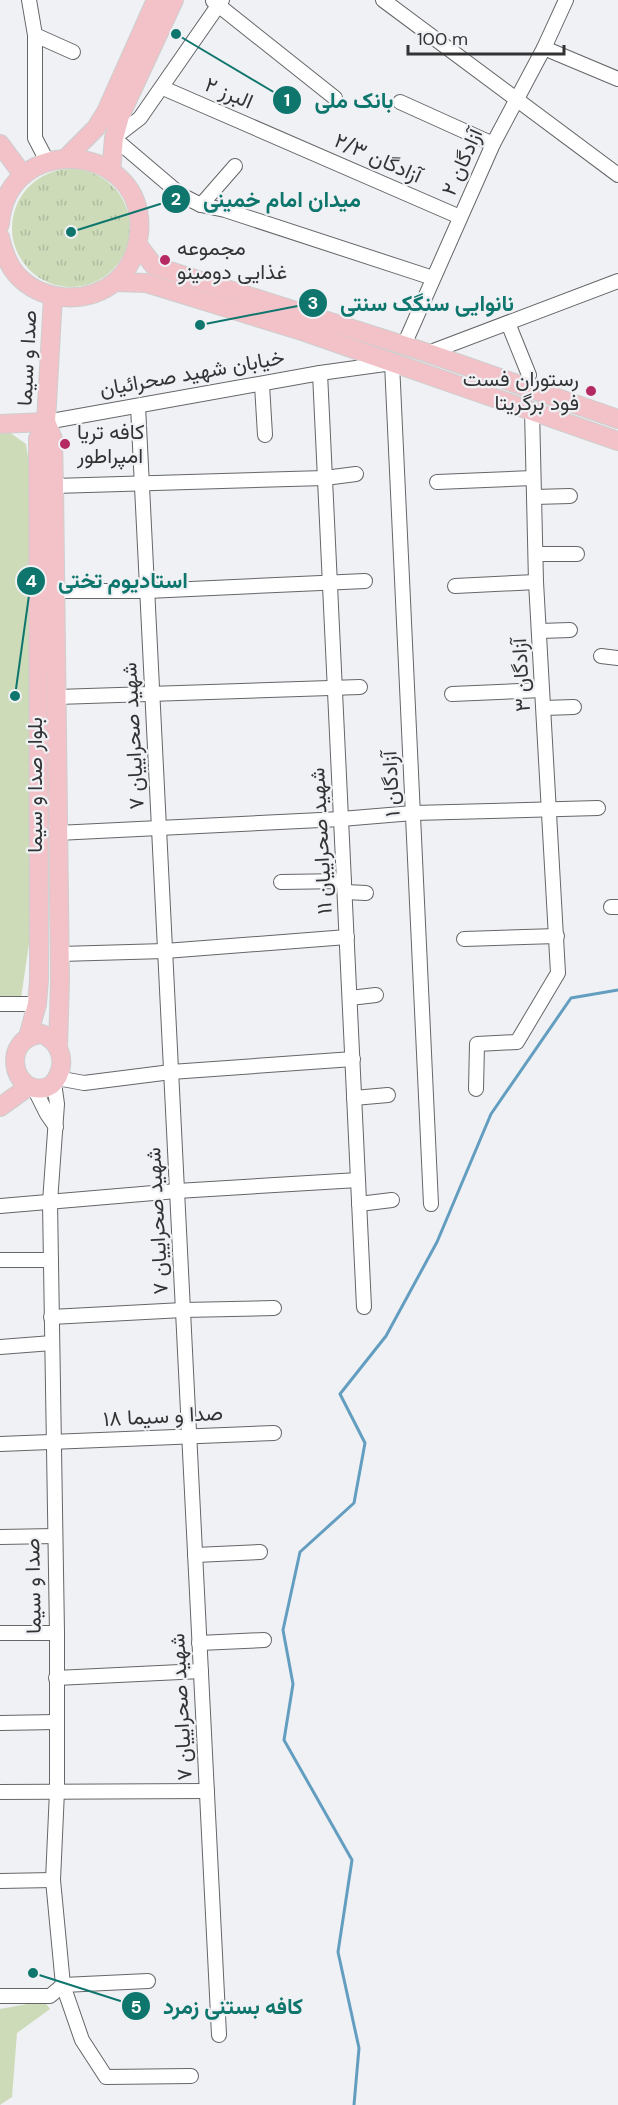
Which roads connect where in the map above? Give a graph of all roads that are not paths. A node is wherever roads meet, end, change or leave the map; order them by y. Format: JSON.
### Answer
{"nodes":[{"id":1,"x":29,"y":0,"type":"edge"},
{"id":2,"x":174,"y":0,"type":"edge"},
{"id":3,"x":383,"y":0,"type":"edge"},
{"id":4,"x":153,"y":1,"type":"edge"},
{"id":5,"x":217,"y":2,"type":"edge"},
{"id":6,"x":562,"y":2,"type":"edge"},
{"id":7,"x":35,"y":35,"type":"junction"},
{"id":8,"x":544,"y":48,"type":"junction"},
{"id":9,"x":73,"y":52,"type":"dead end"},
{"id":10,"x":618,"y":79,"type":"edge"},
{"id":11,"x":163,"y":88,"type":"junction"},
{"id":12,"x":334,"y":98,"type":"dead end"},
{"id":13,"x":516,"y":99,"type":"junction"},
{"id":14,"x":400,"y":102,"type":"dead end"},
{"id":15,"x":114,"y":138,"type":"junction"},
{"id":16,"x":0,"y":144,"type":"edge"},
{"id":17,"x":493,"y":144,"type":"junction"},
{"id":18,"x":312,"y":152,"type":"joint"},
{"id":19,"x":66,"y":158,"type":"junction"},
{"id":20,"x":47,"y":161,"type":"junction"},
{"id":21,"x":235,"y":166,"type":"dead end"},
{"id":22,"x":111,"y":171,"type":"junction"},
{"id":23,"x":23,"y":175,"type":"junction"},
{"id":24,"x":618,"y":175,"type":"edge"},
{"id":25,"x":201,"y":205,"type":"junction"},
{"id":26,"x":460,"y":217,"type":"junction"},
{"id":27,"x":0,"y":224,"type":"edge"},
{"id":28,"x":0,"y":237,"type":"edge"},
{"id":29,"x":138,"y":245,"type":"junction"},
{"id":30,"x":2,"y":255,"type":"edge"},
{"id":31,"x":433,"y":278,"type":"junction"},
{"id":32,"x":618,"y":281,"type":"edge"},
{"id":33,"x":116,"y":282,"type":"junction"},
{"id":34,"x":53,"y":296,"type":"junction"},
{"id":35,"x":508,"y":323,"type":"junction"},
{"id":36,"x":316,"y":327,"type":"junction"},
{"id":37,"x":404,"y":345,"type":"junction"},
{"id":38,"x":428,"y":353,"type":"junction"},
{"id":39,"x":392,"y":363,"type":"junction"},
{"id":40,"x":320,"y":373,"type":"junction"},
{"id":41,"x":529,"y":375,"type":"dead end"},
{"id":42,"x":262,"y":385,"type":"junction"},
{"id":43,"x":138,"y":406,"type":"junction"},
{"id":44,"x":585,"y":408,"type":"junction"},
{"id":45,"x":532,"y":410,"type":"junction"},
{"id":46,"x":618,"y":419,"type":"edge"},
{"id":47,"x":46,"y":422,"type":"junction"},
{"id":48,"x":0,"y":424,"type":"edge"},
{"id":49,"x":579,"y":426,"type":"junction"},
{"id":50,"x":265,"y":435,"type":"dead end"},
{"id":51,"x":618,"y":441,"type":"edge"},
{"id":52,"x":356,"y":474,"type":"dead end"},
{"id":53,"x":325,"y":478,"type":"junction"},
{"id":54,"x":534,"y":478,"type":"junction"},
{"id":55,"x":437,"y":482,"type":"dead end"},
{"id":56,"x":142,"y":485,"type":"junction"},
{"id":57,"x":54,"y":486,"type":"junction"},
{"id":58,"x":570,"y":496,"type":"dead end"},
{"id":59,"x":534,"y":497,"type":"junction"},
{"id":60,"x":536,"y":554,"type":"junction"},
{"id":61,"x":577,"y":554,"type":"dead end"},
{"id":62,"x":365,"y":581,"type":"dead end"},
{"id":63,"x":536,"y":582,"type":"junction"},
{"id":64,"x":330,"y":584,"type":"junction"},
{"id":65,"x":455,"y":586,"type":"dead end"},
{"id":66,"x":55,"y":591,"type":"junction"},
{"id":67,"x":147,"y":591,"type":"junction"},
{"id":68,"x":570,"y":630,"type":"dead end"},
{"id":69,"x":540,"y":632,"type":"junction"},
{"id":70,"x":601,"y":656,"type":"dead end"},
{"id":71,"x":618,"y":658,"type":"edge"},
{"id":72,"x":335,"y":687,"type":"junction"},
{"id":73,"x":360,"y":687,"type":"dead end"},
{"id":74,"x":542,"y":690,"type":"junction"},
{"id":75,"x":152,"y":693,"type":"junction"},
{"id":76,"x":452,"y":694,"type":"dead end"},
{"id":77,"x":57,"y":697,"type":"junction"},
{"id":78,"x":574,"y":707,"type":"dead end"},
{"id":79,"x":544,"y":708,"type":"junction"},
{"id":80,"x":598,"y":808,"type":"dead end"},
{"id":81,"x":549,"y":810,"type":"junction"},
{"id":82,"x":413,"y":813,"type":"junction"},
{"id":83,"x":341,"y":819,"type":"junction"},
{"id":84,"x":159,"y":827,"type":"junction"},
{"id":85,"x":57,"y":832,"type":"junction"},
{"id":86,"x":281,"y":882,"type":"dead end"},
{"id":87,"x":344,"y":887,"type":"junction"},
{"id":88,"x":366,"y":893,"type":"dead end"},
{"id":89,"x":557,"y":936,"type":"junction"},
{"id":90,"x":347,"y":937,"type":"junction"},
{"id":91,"x":464,"y":939,"type":"dead end"},
{"id":92,"x":165,"y":951,"type":"junction"},
{"id":93,"x":60,"y":954,"type":"junction"},
{"id":94,"x":376,"y":995,"type":"dead end"},
{"id":95,"x":350,"y":998,"type":"junction"},
{"id":96,"x":0,"y":1004,"type":"edge"},
{"id":97,"x":36,"y":1008,"type":"junction"},
{"id":98,"x":60,"y":1018,"type":"junction"},
{"id":99,"x":28,"y":1037,"type":"junction"},
{"id":100,"x":58,"y":1047,"type":"junction"},
{"id":101,"x":15,"y":1056,"type":"junction"},
{"id":102,"x":352,"y":1059,"type":"junction"},
{"id":103,"x":171,"y":1072,"type":"junction"},
{"id":104,"x":0,"y":1075,"type":"edge"},
{"id":105,"x":56,"y":1080,"type":"junction"},
{"id":106,"x":31,"y":1087,"type":"junction"},
{"id":107,"x":476,"y":1089,"type":"dead end"},
{"id":108,"x":388,"y":1095,"type":"dead end"},
{"id":109,"x":354,"y":1098,"type":"junction"},
{"id":110,"x":0,"y":1107,"type":"edge"},
{"id":111,"x":56,"y":1127,"type":"junction"},
{"id":112,"x":358,"y":1180,"type":"junction"},
{"id":113,"x":177,"y":1191,"type":"junction"},
{"id":114,"x":392,"y":1200,"type":"dead end"},
{"id":115,"x":51,"y":1202,"type":"junction"},
{"id":116,"x":360,"y":1204,"type":"junction"},
{"id":117,"x":431,"y":1204,"type":"dead end"},
{"id":118,"x":0,"y":1206,"type":"edge"},
{"id":119,"x":0,"y":1260,"type":"edge"},
{"id":120,"x":51,"y":1260,"type":"junction"},
{"id":121,"x":364,"y":1307,"type":"dead end"},
{"id":122,"x":274,"y":1308,"type":"dead end"},
{"id":123,"x":183,"y":1310,"type":"junction"},
{"id":124,"x":51,"y":1317,"type":"junction"},
{"id":125,"x":52,"y":1343,"type":"junction"},
{"id":126,"x":0,"y":1347,"type":"edge"},
{"id":127,"x":274,"y":1433,"type":"dead end"},
{"id":128,"x":189,"y":1435,"type":"junction"},
{"id":129,"x":54,"y":1443,"type":"junction"},
{"id":130,"x":0,"y":1444,"type":"edge"},
{"id":131,"x":55,"y":1536,"type":"junction"},
{"id":132,"x":0,"y":1537,"type":"edge"},
{"id":133,"x":260,"y":1552,"type":"dead end"},
{"id":134,"x":195,"y":1555,"type":"junction"},
{"id":135,"x":0,"y":1633,"type":"edge"},
{"id":136,"x":57,"y":1633,"type":"junction"},
{"id":137,"x":264,"y":1641,"type":"dead end"},
{"id":138,"x":199,"y":1643,"type":"junction"},
{"id":139,"x":201,"y":1671,"type":"junction"},
{"id":140,"x":56,"y":1678,"type":"junction"},
{"id":141,"x":56,"y":1722,"type":"junction"},
{"id":142,"x":0,"y":1723,"type":"edge"},
{"id":143,"x":57,"y":1791,"type":"junction"},
{"id":144,"x":207,"y":1791,"type":"junction"},
{"id":145,"x":0,"y":1792,"type":"edge"},
{"id":146,"x":53,"y":1880,"type":"junction"},
{"id":147,"x":0,"y":1881,"type":"edge"},
{"id":148,"x":148,"y":1981,"type":"dead end"},
{"id":149,"x":63,"y":1985,"type":"junction"},
{"id":150,"x":0,"y":1996,"type":"edge"},
{"id":151,"x":219,"y":2035,"type":"dead end"},
{"id":152,"x":191,"y":2076,"type":"dead end"}],
"edges":[{"from":1,"to":7,"type":"street"},
{"from":2,"to":15,"type":"main road"},
{"from":3,"to":13,"type":"street"},
{"from":4,"to":19,"type":"main road"},
{"from":5,"to":11,"type":"street"},
{"from":5,"to":12,"type":"street"},
{"from":6,"to":8,"type":"street","name":"آزادگان ۲"},
{"from":7,"to":9,"type":"street"},
{"from":7,"to":20,"type":"street"},
{"from":8,"to":10,"type":"street"},
{"from":8,"to":13,"type":"street","name":"آزادگان ۲"},
{"from":11,"to":15,"type":"street"},
{"from":11,"to":18,"type":"street","name":"البرز ۲"},
{"from":13,"to":17,"type":"street","name":"آزادگان ۲"},
{"from":13,"to":24,"type":"street"},
{"from":14,"to":17,"type":"street"},
{"from":15,"to":22,"type":"main road"},
{"from":15,"to":25,"type":"street"},
{"from":16,"to":23,"type":"main road"},
{"from":17,"to":26,"type":"street","name":"آزادگان ۲"},
{"from":18,"to":26,"type":"street","name":"آزادگان ۲/۳"},
{"from":19,"to":20,"type":"main road"},
{"from":19,"to":22,"type":"main road"},
{"from":20,"to":23,"type":"main road"},
{"from":21,"to":25,"type":"street"},
{"from":22,"to":29,"type":"main road"},
{"from":23,"to":27,"type":"main road"},
{"from":25,"to":31,"type":"street"},
{"from":26,"to":31,"type":"street","name":"آزادگان ۲"},
{"from":28,"to":30,"type":"main road"},
{"from":29,"to":33,"type":"main road"},
{"from":29,"to":36,"type":"main road"},
{"from":30,"to":34,"type":"main road"},
{"from":31,"to":37,"type":"street","name":"آزادگان ۲"},
{"from":32,"to":35,"type":"street"},
{"from":33,"to":34,"type":"main road"},
{"from":33,"to":36,"type":"main road"},
{"from":34,"to":47,"type":"main road","name":"صدا و سیما"},
{"from":35,"to":38,"type":"street"},
{"from":35,"to":41,"type":"street"},
{"from":36,"to":37,"type":"main road"},
{"from":36,"to":39,"type":"main road"},
{"from":37,"to":38,"type":"main road"},
{"from":38,"to":44,"type":"main road"},
{"from":39,"to":40,"type":"street","name":"خیابان شهید صحرائیان"},
{"from":39,"to":45,"type":"main road"},
{"from":39,"to":82,"type":"street","name":"آزادگان ۱"},
{"from":40,"to":42,"type":"street","name":"خیابان شهید صحرائیان"},
{"from":40,"to":53,"type":"street","name":"شهید صحراییان ۱۱"},
{"from":42,"to":43,"type":"street","name":"خیابان شهید صحرائیان"},
{"from":42,"to":50,"type":"street"},
{"from":43,"to":47,"type":"street","name":"خیابان شهید صحرائیان"},
{"from":43,"to":56,"type":"street","name":"شهید صحراییان ۷"},
{"from":44,"to":46,"type":"main road"},
{"from":44,"to":49,"type":"main road"},
{"from":45,"to":49,"type":"main road"},
{"from":45,"to":54,"type":"street","name":"آزادگان ۳"},
{"from":47,"to":48,"type":"main road","name":"خیابان شهید صحرائیان"},
{"from":47,"to":57,"type":"main road","name":"بلوار صدا و سیما"},
{"from":47,"to":97,"type":"main road","name":"بلوار صدا و سیما"},
{"from":49,"to":51,"type":"main road"},
{"from":52,"to":53,"type":"street"},
{"from":53,"to":56,"type":"street"},
{"from":53,"to":64,"type":"street","name":"شهید صحراییان ۱۱"},
{"from":54,"to":55,"type":"street"},
{"from":54,"to":59,"type":"street","name":"آزادگان ۳"},
{"from":56,"to":57,"type":"street"},
{"from":56,"to":67,"type":"street","name":"شهید صحراییان ۷"},
{"from":57,"to":66,"type":"main road","name":"بلوار صدا و سیما"},
{"from":58,"to":59,"type":"street"},
{"from":59,"to":60,"type":"street","name":"آزادگان ۳"},
{"from":60,"to":61,"type":"street"},
{"from":60,"to":63,"type":"street","name":"آزادگان ۳"},
{"from":62,"to":64,"type":"street"},
{"from":63,"to":65,"type":"street"},
{"from":63,"to":69,"type":"street","name":"آزادگان ۳"},
{"from":64,"to":67,"type":"street"},
{"from":64,"to":72,"type":"street","name":"شهید صحراییان ۱۱"},
{"from":66,"to":67,"type":"street"},
{"from":66,"to":77,"type":"main road","name":"بلوار صدا و سیما"},
{"from":67,"to":75,"type":"street","name":"شهید صحراییان ۷"},
{"from":68,"to":69,"type":"street"},
{"from":69,"to":74,"type":"street","name":"آزادگان ۳"},
{"from":70,"to":71,"type":"street"},
{"from":72,"to":73,"type":"street"},
{"from":72,"to":75,"type":"street"},
{"from":72,"to":83,"type":"street","name":"شهید صحراییان ۱۱"},
{"from":74,"to":76,"type":"street"},
{"from":74,"to":79,"type":"street","name":"آزادگان ۳"},
{"from":75,"to":77,"type":"street"},
{"from":75,"to":84,"type":"street","name":"شهید صحراییان ۷"},
{"from":77,"to":85,"type":"main road","name":"بلوار صدا و سیما"},
{"from":78,"to":79,"type":"street"},
{"from":79,"to":81,"type":"street","name":"آزادگان ۳"},
{"from":80,"to":81,"type":"street"},
{"from":81,"to":82,"type":"street"},
{"from":81,"to":89,"type":"street","name":"آزادگان ۳"},
{"from":82,"to":83,"type":"street"},
{"from":82,"to":117,"type":"street","name":"آزادگان ۱"},
{"from":83,"to":84,"type":"street"},
{"from":83,"to":87,"type":"street","name":"شهید صحراییان ۱۱"},
{"from":84,"to":85,"type":"street"},
{"from":84,"to":92,"type":"street","name":"شهید صحراییان ۷"},
{"from":85,"to":93,"type":"main road","name":"بلوار صدا و سیما"},
{"from":86,"to":87,"type":"street"},
{"from":87,"to":88,"type":"street"},
{"from":87,"to":90,"type":"street","name":"شهید صحراییان ۱۱"},
{"from":89,"to":91,"type":"street"},
{"from":89,"to":107,"type":"street","name":"آزادگان ۳"},
{"from":90,"to":92,"type":"street"},
{"from":90,"to":95,"type":"street","name":"شهید صحراییان ۱۱"},
{"from":92,"to":93,"type":"street"},
{"from":92,"to":103,"type":"street","name":"شهید صحراییان ۷"},
{"from":93,"to":98,"type":"main road","name":"بلوار صدا و سیما"},
{"from":94,"to":95,"type":"street"},
{"from":95,"to":102,"type":"street","name":"شهید صحراییان ۱۱"},
{"from":96,"to":97,"type":"street"},
{"from":97,"to":98,"type":"main road"},
{"from":97,"to":99,"type":"main road","name":"بلوار صدا و سیما"},
{"from":98,"to":100,"type":"main road","name":"بلوار صدا و سیما"},
{"from":99,"to":100,"type":"main road"},
{"from":99,"to":101,"type":"main road"},
{"from":100,"to":105,"type":"main road"},
{"from":101,"to":104,"type":"main road"},
{"from":101,"to":106,"type":"main road"},
{"from":102,"to":103,"type":"street"},
{"from":102,"to":109,"type":"street","name":"شهید صحراییان ۱۱"},
{"from":103,"to":105,"type":"street"},
{"from":103,"to":113,"type":"street","name":"شهید صحراییان ۷"},
{"from":105,"to":106,"type":"main road"},
{"from":105,"to":111,"type":"street","name":"صدا و سیما"},
{"from":106,"to":110,"type":"main road"},
{"from":106,"to":111,"type":"street"},
{"from":108,"to":109,"type":"street"},
{"from":109,"to":112,"type":"street","name":"شهید صحراییان ۱۱"},
{"from":111,"to":115,"type":"street","name":"صدا و سیما"},
{"from":112,"to":113,"type":"street"},
{"from":112,"to":116,"type":"street","name":"شهید صحراییان ۱۱"},
{"from":113,"to":115,"type":"street"},
{"from":113,"to":123,"type":"street","name":"شهید صحراییان ۷"},
{"from":114,"to":116,"type":"street"},
{"from":115,"to":118,"type":"street"},
{"from":115,"to":120,"type":"street","name":"صدا و سیما"},
{"from":116,"to":121,"type":"street","name":"شهید صحراییان ۱۱"},
{"from":119,"to":120,"type":"street"},
{"from":120,"to":124,"type":"street","name":"صدا و سیما"},
{"from":122,"to":123,"type":"street"},
{"from":123,"to":124,"type":"street"},
{"from":123,"to":128,"type":"street","name":"شهید صحراییان ۷"},
{"from":124,"to":125,"type":"street","name":"صدا و سیما"},
{"from":125,"to":126,"type":"street"},
{"from":125,"to":129,"type":"street","name":"صدا و سیما"},
{"from":127,"to":128,"type":"street","name":"صدا و سیما ۱۸"},
{"from":128,"to":129,"type":"street","name":"صدا و سیما ۱۸"},
{"from":128,"to":134,"type":"street","name":"شهید صحراییان ۷"},
{"from":129,"to":130,"type":"street","name":"صدا و سیما ۱۸"},
{"from":129,"to":131,"type":"street","name":"صدا و سیما"},
{"from":131,"to":132,"type":"street"},
{"from":131,"to":136,"type":"street","name":"صدا و سیما"},
{"from":133,"to":134,"type":"street"},
{"from":134,"to":138,"type":"street","name":"شهید صحراییان ۷"},
{"from":135,"to":136,"type":"street"},
{"from":136,"to":140,"type":"street","name":"صدا و سیما"},
{"from":137,"to":138,"type":"street"},
{"from":138,"to":139,"type":"street","name":"شهید صحراییان ۷"},
{"from":139,"to":140,"type":"street"},
{"from":139,"to":144,"type":"street","name":"شهید صحراییان ۷"},
{"from":140,"to":141,"type":"street","name":"صدا و سیما"},
{"from":141,"to":142,"type":"street"},
{"from":141,"to":143,"type":"street","name":"صدا و سیما"},
{"from":143,"to":144,"type":"street"},
{"from":143,"to":145,"type":"street"},
{"from":143,"to":146,"type":"street","name":"صدا و سیما"},
{"from":144,"to":151,"type":"street","name":"شهید صحراییان ۷"},
{"from":146,"to":147,"type":"street"},
{"from":146,"to":149,"type":"street","name":"صدا و سیما"},
{"from":148,"to":149,"type":"street"},
{"from":149,"to":150,"type":"street"},
{"from":149,"to":152,"type":"street","name":"صدا و سیما"}]}
